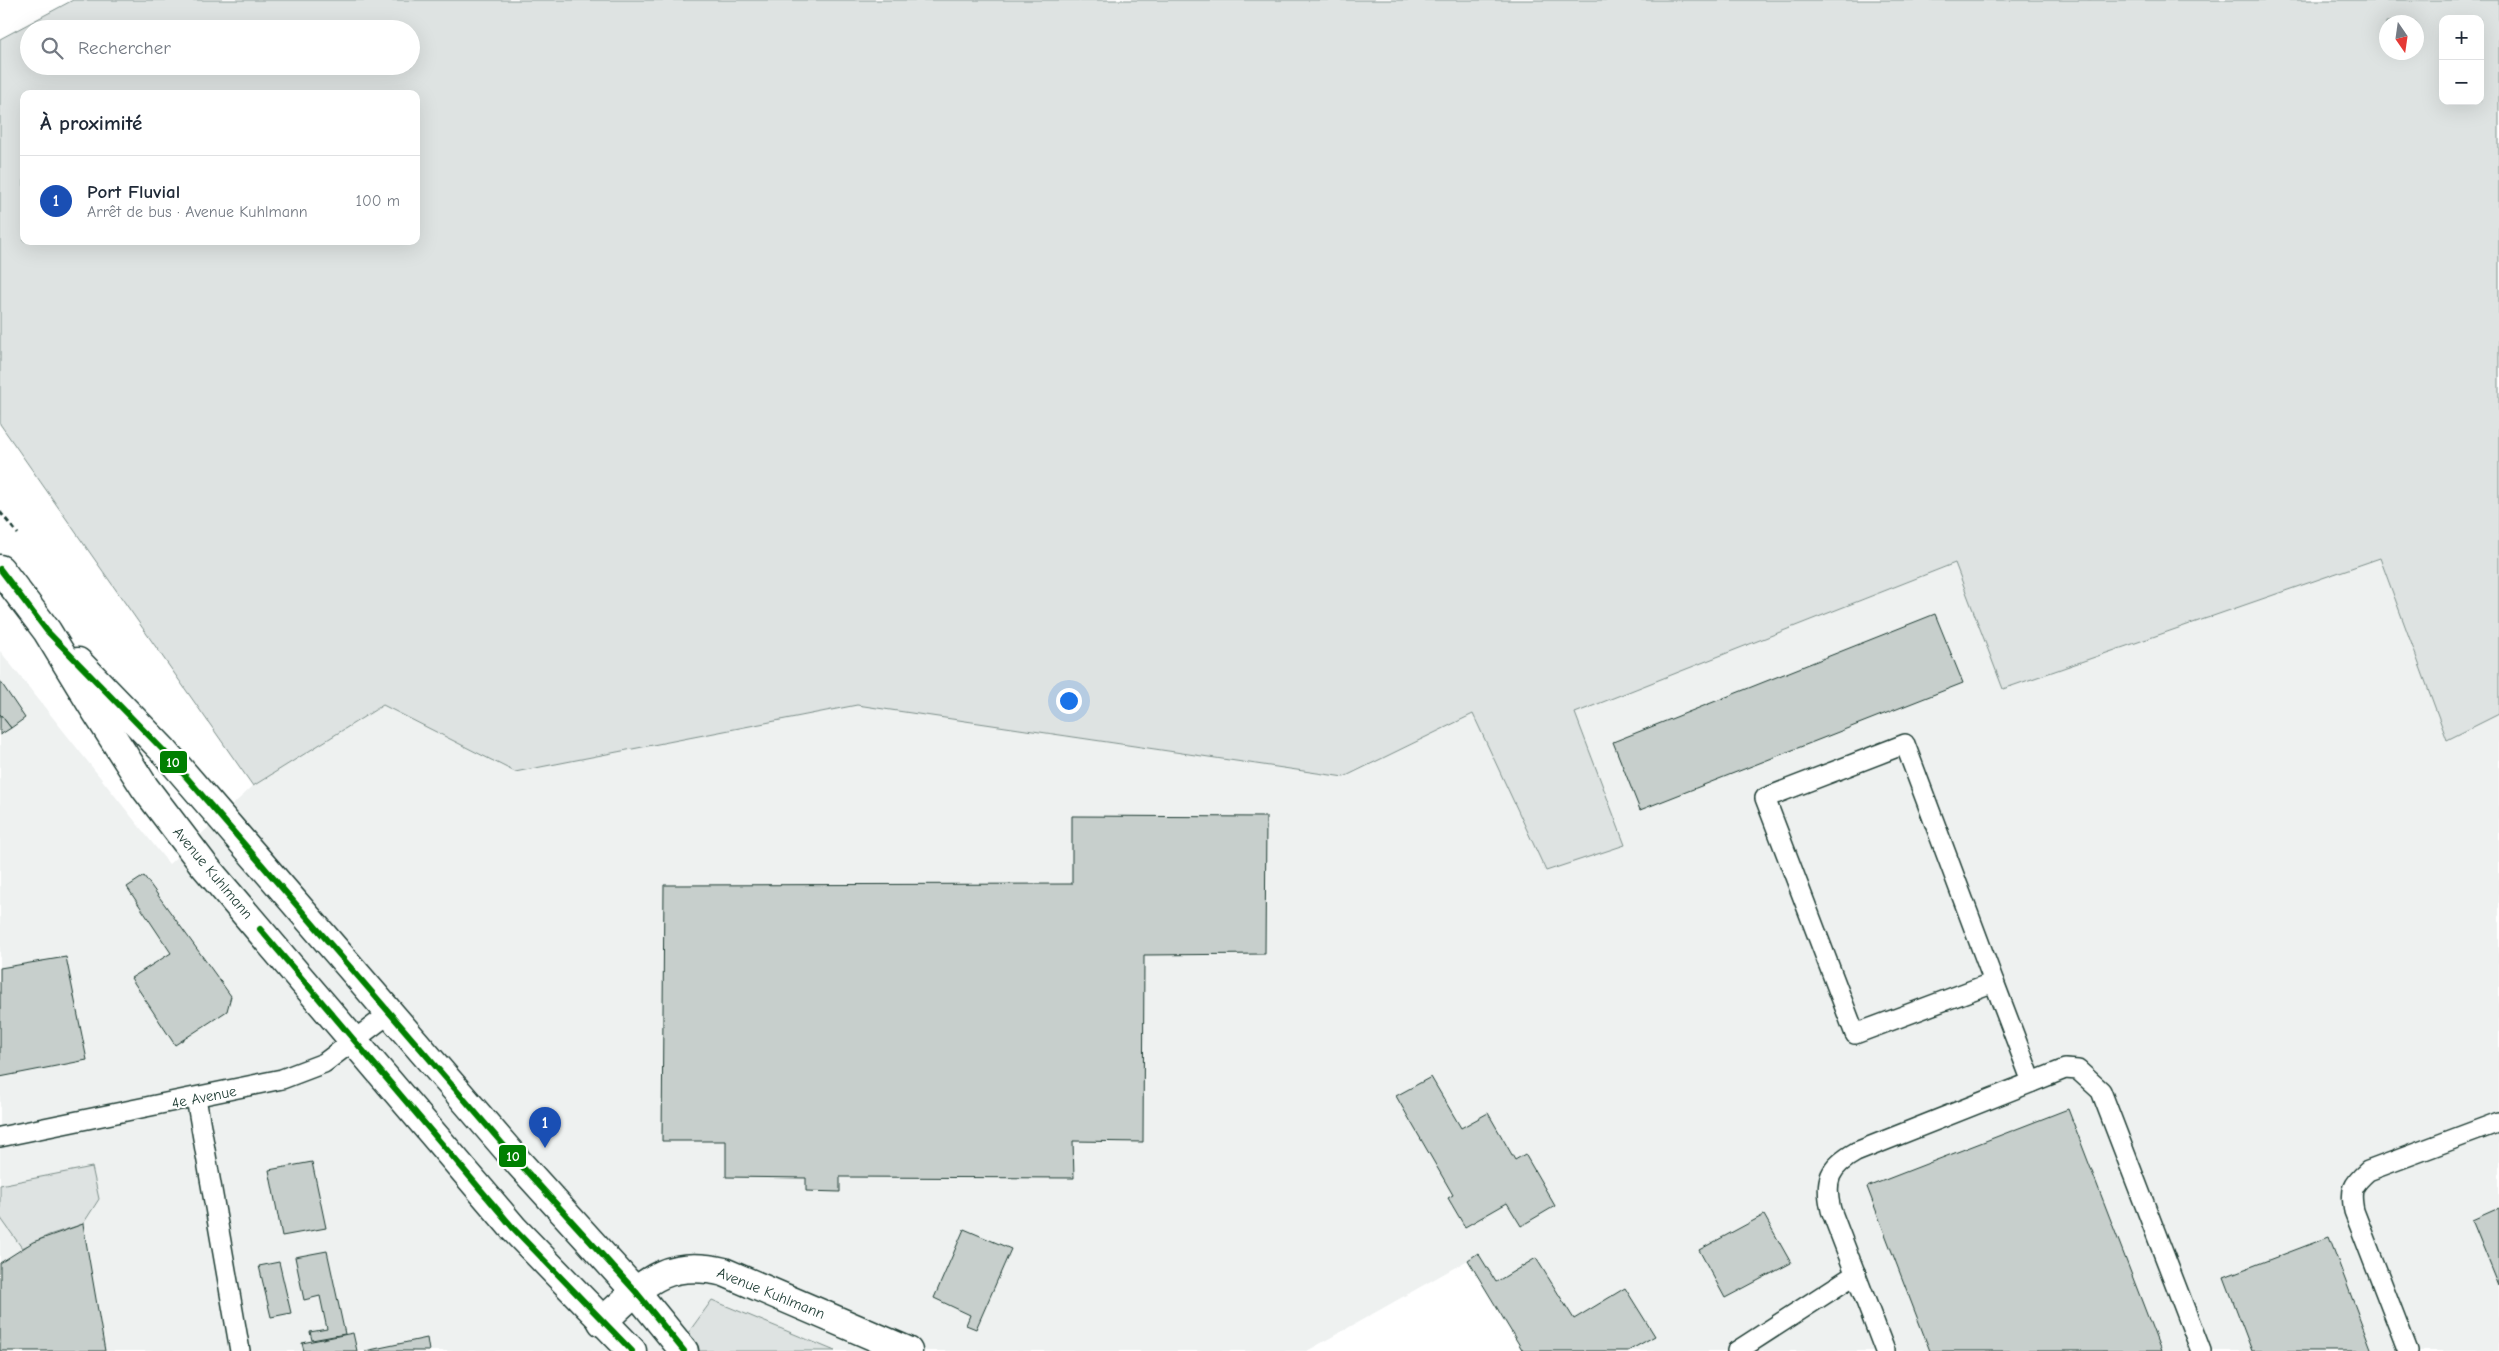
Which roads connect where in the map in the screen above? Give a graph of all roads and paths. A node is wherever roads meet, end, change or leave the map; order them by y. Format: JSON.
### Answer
{"nodes":[{"id":1,"x":0,"y":569,"type":"edge"},
{"id":2,"x":47,"y":631,"type":"junction"},
{"id":3,"x":1994,"y":982,"type":"junction"},
{"id":4,"x":390,"y":1013,"type":"junction"},
{"id":5,"x":355,"y":1042,"type":"junction"},
{"id":6,"x":2032,"y":1082,"type":"junction"},
{"id":7,"x":196,"y":1098,"type":"junction"},
{"id":8,"x":2499,"y":1122,"type":"edge"},
{"id":9,"x":0,"y":1138,"type":"edge"},
{"id":10,"x":1856,"y":1274,"type":"junction"},
{"id":11,"x":636,"y":1292,"type":"junction"},
{"id":12,"x":602,"y":1322,"type":"junction"},
{"id":13,"x":240,"y":1351,"type":"edge"},
{"id":14,"x":632,"y":1351,"type":"edge"},
{"id":15,"x":684,"y":1351,"type":"edge"},
{"id":16,"x":908,"y":1351,"type":"edge"},
{"id":17,"x":1737,"y":1351,"type":"edge"},
{"id":18,"x":1885,"y":1351,"type":"edge"},
{"id":19,"x":2201,"y":1351,"type":"edge"},
{"id":20,"x":2408,"y":1351,"type":"edge"}],
"edges":[{"from":1,"to":2,"type":"street","name":"Avenue Kuhlmann"},
{"from":2,"to":4,"type":"street","name":"Avenue Kuhlmann"},
{"from":2,"to":5,"type":"street","name":"Avenue Kuhlmann"},
{"from":3,"to":3,"type":"lane"},
{"from":3,"to":6,"type":"lane"},
{"from":4,"to":5,"type":"lane","name":"4e Avenue"},
{"from":4,"to":11,"type":"street","name":"Avenue Kuhlmann"},
{"from":5,"to":7,"type":"lane","name":"4e Avenue"},
{"from":5,"to":12,"type":"street","name":"Avenue Kuhlmann"},
{"from":6,"to":10,"type":"lane"},
{"from":6,"to":19,"type":"lane"},
{"from":7,"to":9,"type":"lane","name":"4e Avenue"},
{"from":7,"to":13,"type":"lane"},
{"from":8,"to":20,"type":"lane"},
{"from":10,"to":17,"type":"lane"},
{"from":10,"to":18,"type":"lane"},
{"from":11,"to":12,"type":"street","name":"Avenue Kuhlmann"},
{"from":11,"to":15,"type":"street","name":"Avenue Kuhlmann"},
{"from":11,"to":16,"type":"street","name":"Avenue Kuhlmann"},
{"from":12,"to":14,"type":"street","name":"Avenue Kuhlmann"}]}
